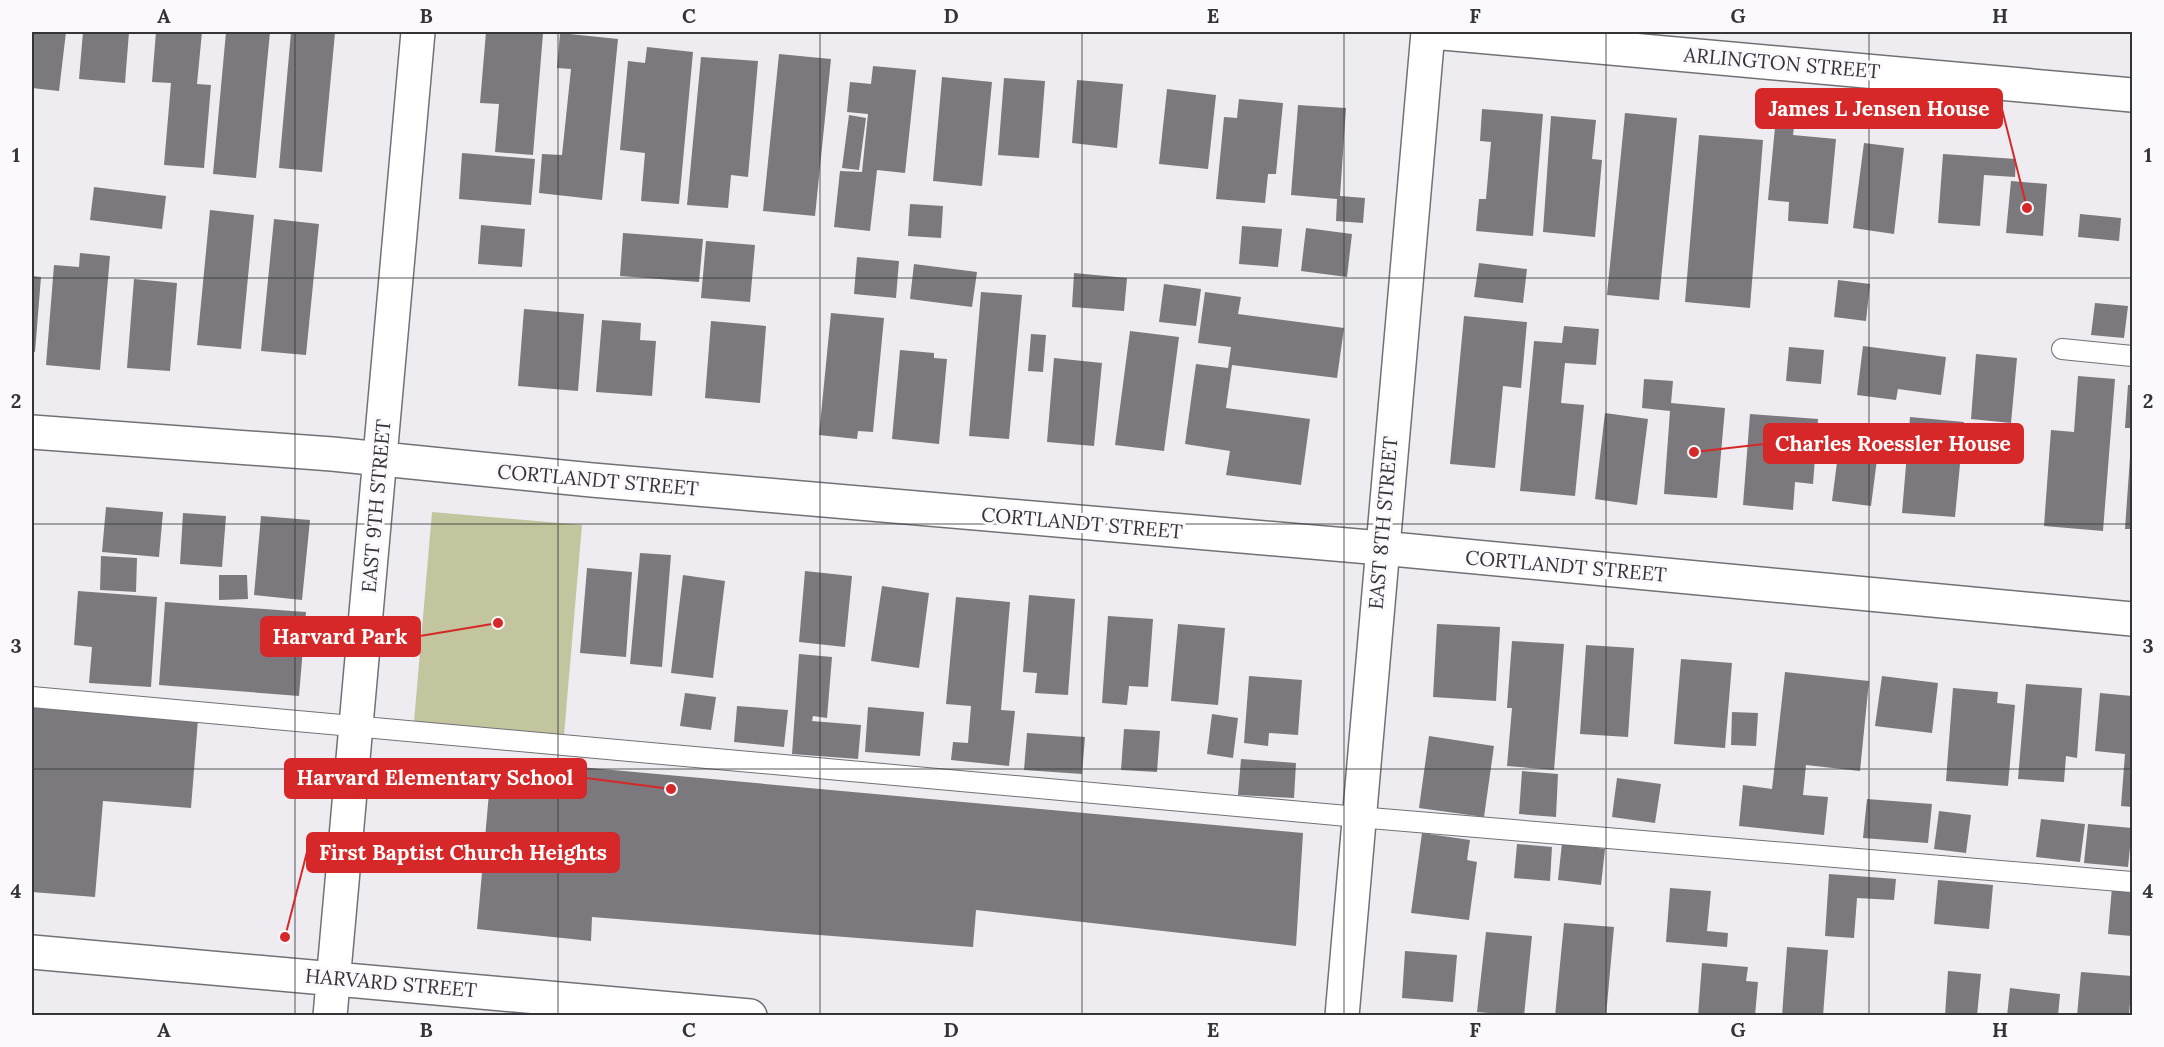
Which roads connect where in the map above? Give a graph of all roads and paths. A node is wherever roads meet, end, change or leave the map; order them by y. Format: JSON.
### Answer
{"nodes":[{"id":1,"x":418,"y":32,"type":"edge"},
{"id":2,"x":1430,"y":32,"type":"edge"},
{"id":3,"x":2133,"y":95,"type":"edge"},
{"id":4,"x":2062,"y":349,"type":"dead end"},
{"id":5,"x":2133,"y":356,"type":"edge"},
{"id":6,"x":32,"y":432,"type":"edge"},
{"id":7,"x":379,"y":460,"type":"junction"},
{"id":8,"x":1381,"y":548,"type":"junction"},
{"id":9,"x":2133,"y":619,"type":"edge"},
{"id":10,"x":32,"y":697,"type":"edge"},
{"id":11,"x":356,"y":725,"type":"junction"},
{"id":12,"x":1358,"y":817,"type":"junction"},
{"id":13,"x":2133,"y":882,"type":"edge"},
{"id":14,"x":32,"y":952,"type":"edge"},
{"id":15,"x":333,"y":977,"type":"junction"},
{"id":16,"x":330,"y":1016,"type":"edge"},
{"id":17,"x":750,"y":1016,"type":"edge"},
{"id":18,"x":1342,"y":1016,"type":"edge"}],
"edges":[{"from":1,"to":7,"type":"street","name":"EAST 9TH STREET"},
{"from":2,"to":3,"type":"street","name":"ARLINGTON STREET"},
{"from":2,"to":8,"type":"street","name":"EAST 8TH STREET"},
{"from":4,"to":5,"type":"lane"},
{"from":6,"to":7,"type":"street","name":"CORTLANDT STREET"},
{"from":7,"to":8,"type":"street","name":"CORTLANDT STREET"},
{"from":7,"to":11,"type":"street","name":"EAST 9TH STREET"},
{"from":8,"to":9,"type":"street","name":"CORTLANDT STREET"},
{"from":8,"to":12,"type":"street","name":"EAST 8TH STREET"},
{"from":10,"to":11,"type":"lane"},
{"from":11,"to":12,"type":"lane"},
{"from":11,"to":15,"type":"street","name":"EAST 9TH STREET"},
{"from":12,"to":13,"type":"lane"},
{"from":12,"to":18,"type":"street","name":"EAST 8TH STREET"},
{"from":14,"to":15,"type":"street","name":"HARVARD STREET"},
{"from":15,"to":16,"type":"street","name":"EAST 9TH STREET"},
{"from":15,"to":17,"type":"street","name":"HARVARD STREET"}]}
